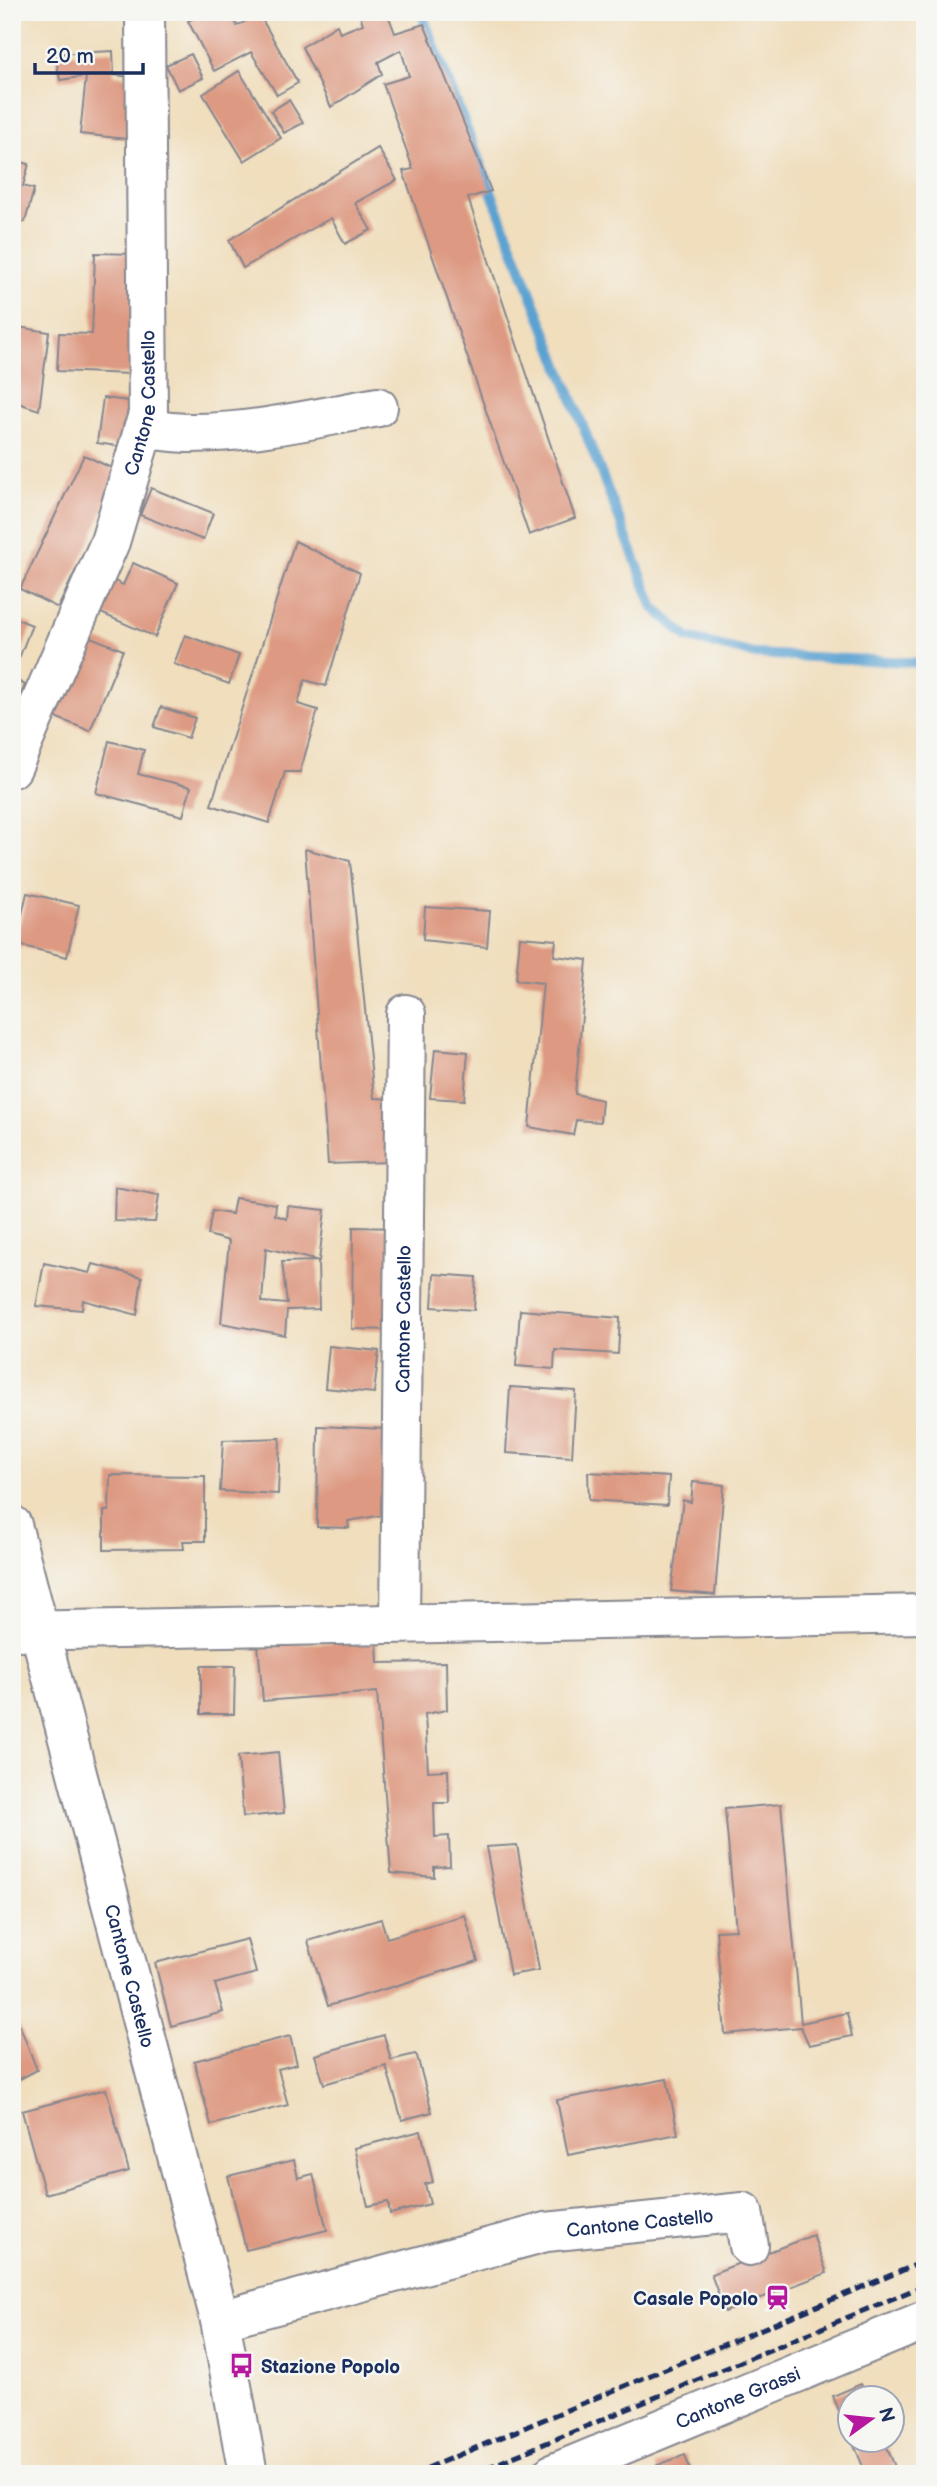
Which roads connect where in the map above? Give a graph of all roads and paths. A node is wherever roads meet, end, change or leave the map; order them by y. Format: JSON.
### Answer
{"nodes":[{"id":1,"x":145,"y":14,"type":"dead end"},
{"id":2,"x":378,"y":407,"type":"dead end"},
{"id":3,"x":143,"y":429,"type":"junction"},
{"id":4,"x":12,"y":768,"type":"edge"},
{"id":5,"x":406,"y":1014,"type":"dead end"},
{"id":6,"x":12,"y":1525,"type":"edge"},
{"id":7,"x":925,"y":1615,"type":"edge"},
{"id":8,"x":400,"y":1623,"type":"junction"},
{"id":9,"x":25,"y":1630,"type":"edge"},
{"id":10,"x":749,"y":2246,"type":"dead end"},
{"id":11,"x":219,"y":2320,"type":"junction"},
{"id":12,"x":925,"y":2320,"type":"edge"},
{"id":13,"x":248,"y":2474,"type":"edge"},
{"id":14,"x":552,"y":2474,"type":"edge"}],
"edges":[{"from":1,"to":3,"type":"street","name":"Cantone Castello"},
{"from":2,"to":3,"type":"street"},
{"from":3,"to":4,"type":"street","name":"Cantone Castello"},
{"from":5,"to":8,"type":"street","name":"Cantone Castello"},
{"from":6,"to":9,"type":"street","name":"Cantone Castello"},
{"from":7,"to":8,"type":"street"},
{"from":8,"to":9,"type":"street"},
{"from":9,"to":11,"type":"street","name":"Cantone Castello"},
{"from":10,"to":11,"type":"street","name":"Cantone Castello"},
{"from":11,"to":13,"type":"street","name":"Cantone Castello"},
{"from":12,"to":14,"type":"street","name":"Cantone Grassi"}]}
